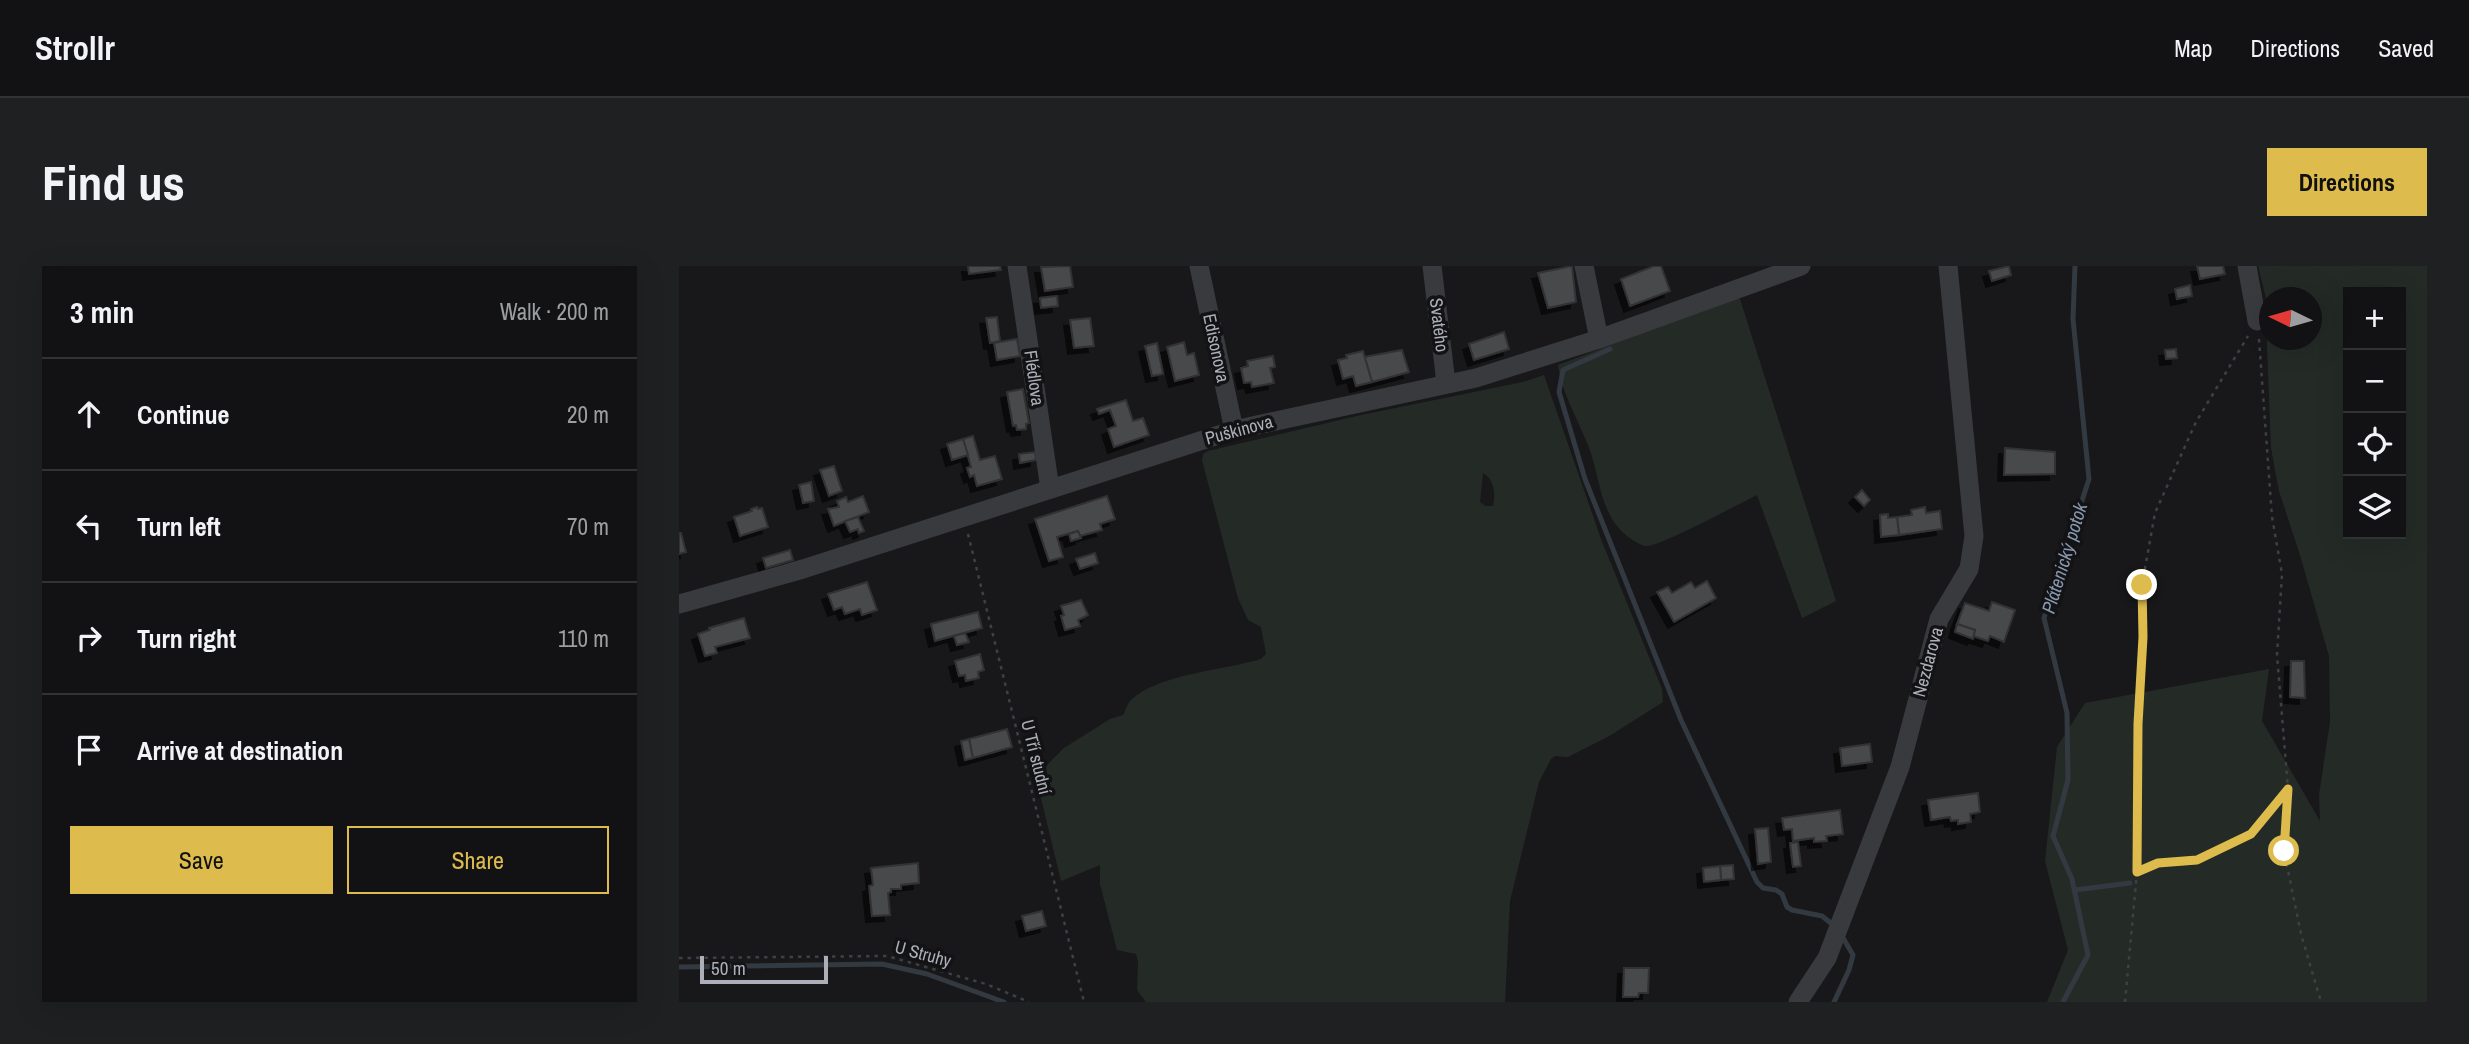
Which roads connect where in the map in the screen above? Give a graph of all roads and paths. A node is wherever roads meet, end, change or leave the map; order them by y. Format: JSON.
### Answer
{"nodes":[{"id":1,"x":1017,"y":266,"type":"edge"},
{"id":2,"x":1199,"y":266,"type":"edge"},
{"id":3,"x":1431,"y":266,"type":"edge"},
{"id":4,"x":1584,"y":266,"type":"edge"},
{"id":5,"x":1801,"y":266,"type":"edge"},
{"id":6,"x":1948,"y":266,"type":"edge"},
{"id":7,"x":2247,"y":266,"type":"edge"},
{"id":8,"x":2257,"y":321,"type":"junction"},
{"id":9,"x":1599,"y":339,"type":"junction"},
{"id":10,"x":1446,"y":383,"type":"junction"},
{"id":11,"x":1234,"y":430,"type":"junction"},
{"id":12,"x":1051,"y":489,"type":"junction"},
{"id":13,"x":964,"y":517,"type":"junction"},
{"id":14,"x":679,"y":604,"type":"edge"},
{"id":15,"x":2288,"y":789,"type":"junction"},
{"id":16,"x":2137,"y":872,"type":"junction"},
{"id":17,"x":679,"y":958,"type":"edge"},
{"id":18,"x":1029,"y":1002,"type":"edge"},
{"id":19,"x":1084,"y":1002,"type":"edge"},
{"id":20,"x":1798,"y":1002,"type":"edge"},
{"id":21,"x":2125,"y":1002,"type":"edge"},
{"id":22,"x":2321,"y":1002,"type":"edge"}],
"edges":[{"from":1,"to":12,"type":"street","name":"Flédlova"},
{"from":2,"to":11,"type":"street","name":"Edisonova"},
{"from":3,"to":10,"type":"street","name":"Svatého"},
{"from":4,"to":9,"type":"street"},
{"from":5,"to":9,"type":"street","name":"Puškinova"},
{"from":6,"to":20,"type":"street","name":"Nezdarova"},
{"from":7,"to":8,"type":"street"},
{"from":8,"to":15,"type":"path"},
{"from":8,"to":16,"type":"path"},
{"from":9,"to":10,"type":"street","name":"Puškinova"},
{"from":10,"to":11,"type":"street","name":"Puškinova"},
{"from":11,"to":12,"type":"street","name":"Puškinova"},
{"from":12,"to":13,"type":"street","name":"Puškinova"},
{"from":13,"to":14,"type":"street","name":"Puškinova"},
{"from":13,"to":19,"type":"path","name":"U Tří studní"},
{"from":15,"to":16,"type":"path"},
{"from":15,"to":22,"type":"path"},
{"from":16,"to":21,"type":"path"},
{"from":17,"to":18,"type":"path","name":"U Struhy"}]}
